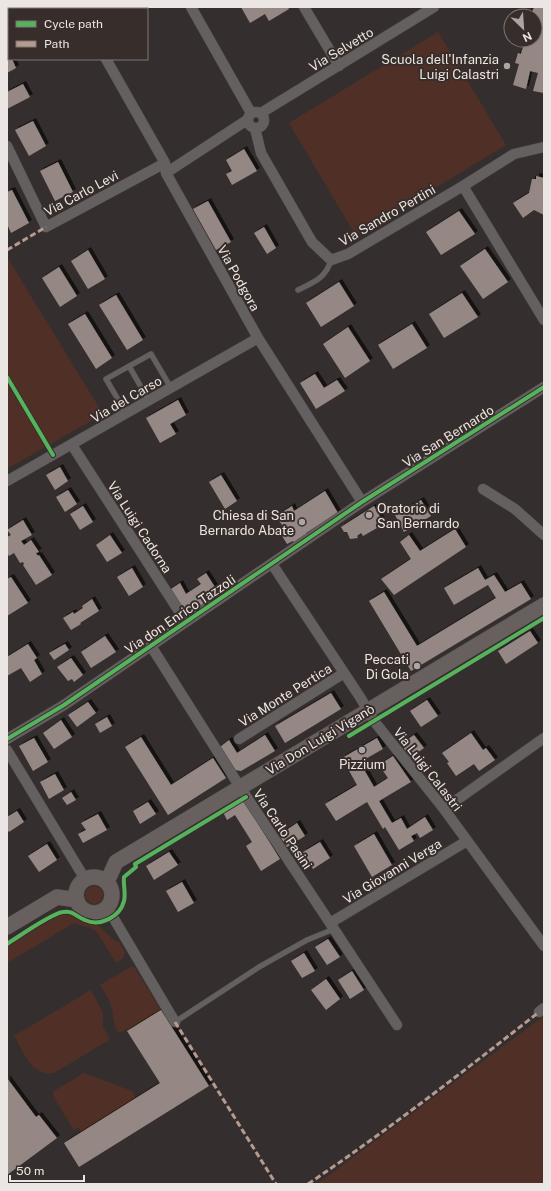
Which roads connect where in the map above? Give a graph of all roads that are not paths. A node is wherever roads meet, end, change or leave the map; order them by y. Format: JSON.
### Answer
{"nodes":[{"id":1,"x":191,"y":7,"type":"edge"},
{"id":2,"x":304,"y":7,"type":"edge"},
{"id":3,"x":434,"y":7,"type":"edge"},
{"id":4,"x":107,"y":60,"type":"edge"},
{"id":5,"x":339,"y":66,"type":"junction"},
{"id":6,"x":253,"y":115,"type":"junction"},
{"id":7,"x":255,"y":128,"type":"junction"},
{"id":8,"x":7,"y":146,"type":"edge"},
{"id":9,"x":544,"y":147,"type":"edge"},
{"id":10,"x":165,"y":168,"type":"junction"},
{"id":11,"x":463,"y":186,"type":"junction"},
{"id":12,"x":331,"y":260,"type":"junction"},
{"id":13,"x":298,"y":290,"type":"dead end"},
{"id":14,"x":544,"y":320,"type":"edge"},
{"id":15,"x":258,"y":338,"type":"junction"},
{"id":16,"x":129,"y":366,"type":"junction"},
{"id":17,"x":544,"y":387,"type":"edge"},
{"id":18,"x":171,"y":388,"type":"junction"},
{"id":19,"x":149,"y":401,"type":"junction"},
{"id":20,"x":126,"y":413,"type":"junction"},
{"id":21,"x":72,"y":445,"type":"junction"},
{"id":22,"x":7,"y":481,"type":"edge"},
{"id":23,"x":483,"y":489,"type":"dead end"},
{"id":24,"x":362,"y":502,"type":"junction"},
{"id":25,"x":544,"y":535,"type":"edge"},
{"id":26,"x":272,"y":564,"type":"junction"},
{"id":27,"x":544,"y":605,"type":"edge"},
{"id":28,"x":186,"y":622,"type":"junction"},
{"id":29,"x":151,"y":646,"type":"junction"},
{"id":30,"x":344,"y":673,"type":"junction"},
{"id":31,"x":367,"y":711,"type":"junction"},
{"id":32,"x":544,"y":738,"type":"edge"},
{"id":33,"x":7,"y":739,"type":"edge"},
{"id":34,"x":239,"y":739,"type":"dead end"},
{"id":35,"x":7,"y":750,"type":"edge"},
{"id":36,"x":240,"y":787,"type":"junction"},
{"id":37,"x":444,"y":809,"type":"junction"},
{"id":38,"x":467,"y":841,"type":"junction"},
{"id":39,"x":85,"y":879,"type":"junction"},
{"id":40,"x":107,"y":882,"type":"junction"},
{"id":41,"x":77,"y":900,"type":"junction"},
{"id":42,"x":108,"y":907,"type":"junction"},
{"id":43,"x":332,"y":926,"type":"junction"},
{"id":44,"x":7,"y":927,"type":"edge"},
{"id":45,"x":544,"y":946,"type":"edge"},
{"id":46,"x":175,"y":1022,"type":"joint"},
{"id":47,"x":397,"y":1025,"type":"dead end"}],
"edges":[{"from":1,"to":6,"type":"street"},
{"from":2,"to":5,"type":"street"},
{"from":3,"to":5,"type":"street","name":"Via Selvetto"},
{"from":4,"to":10,"type":"street","name":"Via Podgora"},
{"from":5,"to":6,"type":"street","name":"Via Selvetto"},
{"from":6,"to":7,"type":"street"},
{"from":6,"to":7,"type":"street"},
{"from":6,"to":10,"type":"street","name":"Via Selvetto"},
{"from":7,"to":12,"type":"street","name":"Via Sandro Pertini"},
{"from":8,"to":10,"type":"street","name":"Via Carlo Levi"},
{"from":9,"to":11,"type":"street"},
{"from":10,"to":15,"type":"street","name":"Via Podgora"},
{"from":11,"to":12,"type":"street","name":"Via Sandro Pertini"},
{"from":11,"to":14,"type":"street"},
{"from":12,"to":13,"type":"lane"},
{"from":15,"to":18,"type":"street","name":"Via del Carso"},
{"from":15,"to":24,"type":"street","name":"Via Podgora"},
{"from":16,"to":18,"type":"lane"},
{"from":16,"to":19,"type":"lane"},
{"from":16,"to":20,"type":"lane"},
{"from":17,"to":24,"type":"street","name":"Via San Bernardo"},
{"from":18,"to":19,"type":"street","name":"Via del Carso"},
{"from":19,"to":20,"type":"street","name":"Via del Carso"},
{"from":20,"to":21,"type":"street","name":"Via del Carso"},
{"from":21,"to":22,"type":"street","name":"Via del Carso"},
{"from":21,"to":28,"type":"street","name":"Via Luigi Cadorna"},
{"from":23,"to":25,"type":"street"},
{"from":24,"to":26,"type":"street","name":"Via don Enrico Tazzoli"},
{"from":26,"to":28,"type":"street","name":"Via don Enrico Tazzoli"},
{"from":26,"to":30,"type":"street","name":"Via Luigi Calastri"},
{"from":27,"to":31,"type":"street","name":"Via Don Luigi Viganò"},
{"from":28,"to":29,"type":"street","name":"Via don Enrico Tazzoli"},
{"from":29,"to":33,"type":"street","name":"Via don Enrico Tazzoli"},
{"from":29,"to":36,"type":"street","name":"Via Carlo Pasini"},
{"from":30,"to":31,"type":"street","name":"Via Luigi Calastri"},
{"from":30,"to":34,"type":"street","name":"Via Monte Pertica"},
{"from":31,"to":36,"type":"street","name":"Via Don Luigi Viganò"},
{"from":31,"to":37,"type":"street","name":"Via Luigi Calastri"},
{"from":32,"to":37,"type":"street"},
{"from":35,"to":39,"type":"street"},
{"from":36,"to":40,"type":"street","name":"Via Don Luigi Viganò"},
{"from":36,"to":43,"type":"street","name":"Via Carlo Pasini"},
{"from":37,"to":38,"type":"street","name":"Via Luigi Calastri"},
{"from":38,"to":43,"type":"street","name":"Via Giovanni Verga"},
{"from":38,"to":45,"type":"street","name":"Via Luigi Calastri"},
{"from":39,"to":40,"type":"street"},
{"from":39,"to":41,"type":"street"},
{"from":40,"to":42,"type":"street"},
{"from":41,"to":42,"type":"street"},
{"from":41,"to":44,"type":"street"},
{"from":42,"to":46,"type":"street"},
{"from":43,"to":46,"type":"lane"},
{"from":43,"to":47,"type":"street","name":"Via Carlo Pasini"}]}
